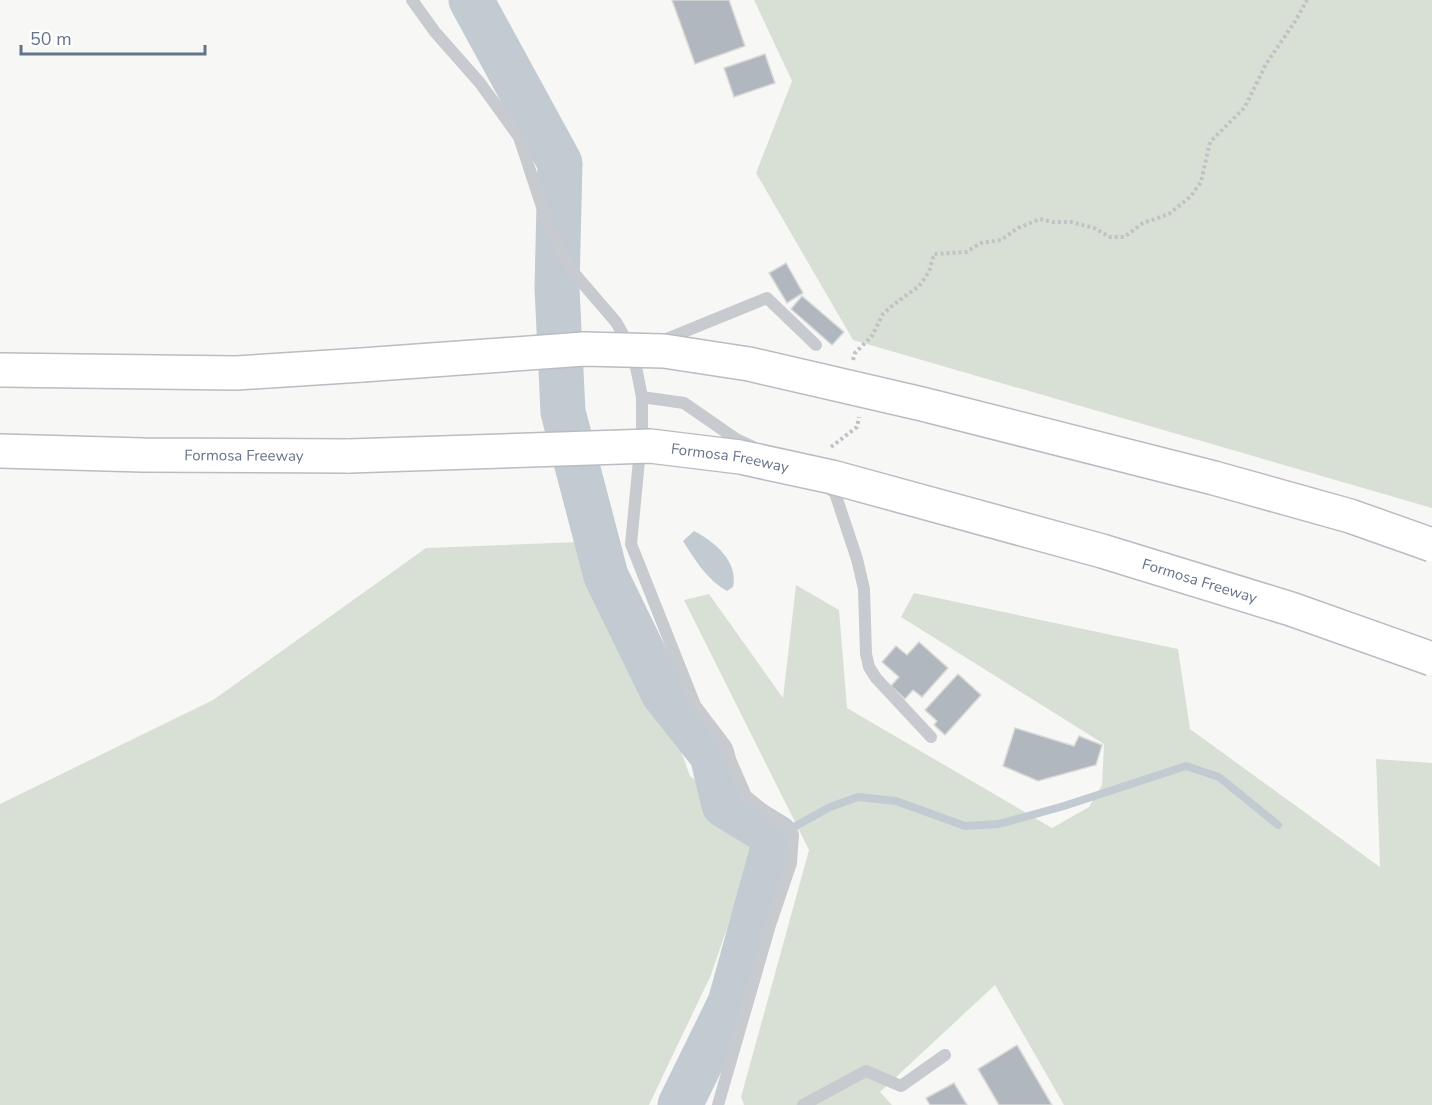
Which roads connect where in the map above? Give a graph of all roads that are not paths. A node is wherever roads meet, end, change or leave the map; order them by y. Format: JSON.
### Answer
{"nodes":[{"id":1,"x":412,"y":0,"type":"edge"},
{"id":2,"x":816,"y":345,"type":"dead end"},
{"id":3,"x":633,"y":352,"type":"junction"},
{"id":4,"x":0,"y":370,"type":"edge"},
{"id":5,"x":642,"y":397,"type":"junction"},
{"id":6,"x":0,"y":451,"type":"edge"},
{"id":7,"x":1432,"y":545,"type":"edge"},
{"id":8,"x":1432,"y":659,"type":"edge"},
{"id":9,"x":931,"y":737,"type":"dead end"},
{"id":10,"x":945,"y":1055,"type":"dead end"},
{"id":11,"x":718,"y":1105,"type":"edge"},
{"id":12,"x":803,"y":1105,"type":"edge"}],
"edges":[{"from":1,"to":3,"type":"lane"},
{"from":2,"to":3,"type":"lane"},
{"from":3,"to":5,"type":"lane"},
{"from":4,"to":7,"type":"highway","bridge":true},
{"from":5,"to":9,"type":"lane"},
{"from":5,"to":11,"type":"lane"},
{"from":6,"to":8,"type":"highway","name":"Formosa Freeway","bridge":true},
{"from":10,"to":12,"type":"lane"}]}
